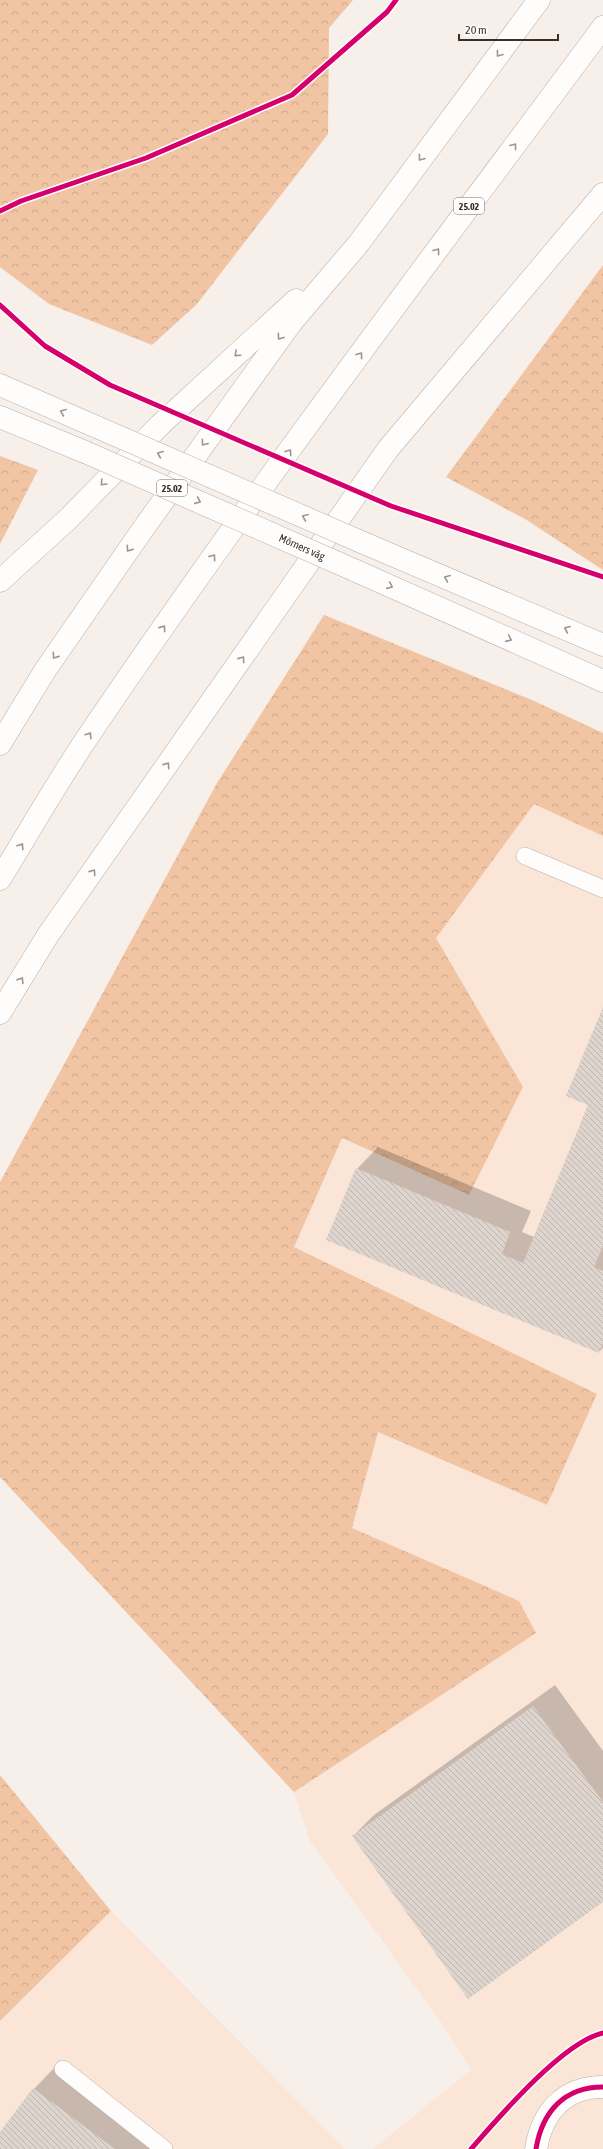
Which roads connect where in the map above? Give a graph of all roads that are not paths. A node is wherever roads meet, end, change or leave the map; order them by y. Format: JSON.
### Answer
{"nodes":[{"id":1,"x":539,"y":0,"type":"edge"},
{"id":2,"x":603,"y":27,"type":"edge"},
{"id":3,"x":603,"y":194,"type":"edge"},
{"id":4,"x":359,"y":243,"type":"junction"},
{"id":5,"x":0,"y":385,"type":"edge"},
{"id":6,"x":0,"y":417,"type":"edge"},
{"id":7,"x":0,"y":581,"type":"edge"},
{"id":8,"x":603,"y":645,"type":"edge"},
{"id":9,"x":603,"y":681,"type":"edge"},
{"id":10,"x":0,"y":744,"type":"edge"},
{"id":11,"x":525,"y":856,"type":"dead end"},
{"id":12,"x":0,"y":879,"type":"edge"},
{"id":13,"x":603,"y":889,"type":"edge"},
{"id":14,"x":0,"y":1013,"type":"edge"},
{"id":15,"x":63,"y":2069,"type":"dead end"},
{"id":16,"x":603,"y":2087,"type":"edge"},
{"id":17,"x":164,"y":2149,"type":"edge"},
{"id":18,"x":536,"y":2149,"type":"edge"}],
"edges":[{"from":1,"to":4,"type":"main road","number":"25.02","one_way":true},
{"from":12,"to":2,"type":"main road","number":"25.02","one_way":true},
{"from":14,"to":3,"type":"main road","one_way":true},
{"from":4,"to":7,"type":"main road","one_way":true},
{"from":4,"to":10,"type":"main road","number":"25.02","one_way":true},
{"from":8,"to":5,"type":"main road","one_way":true,"bridge":true},
{"from":6,"to":9,"type":"main road","name":"Mörners väg","one_way":true,"bridge":true},
{"from":11,"to":13,"type":"lane"},
{"from":15,"to":17,"type":"lane"},
{"from":16,"to":18,"type":"main road"}]}
